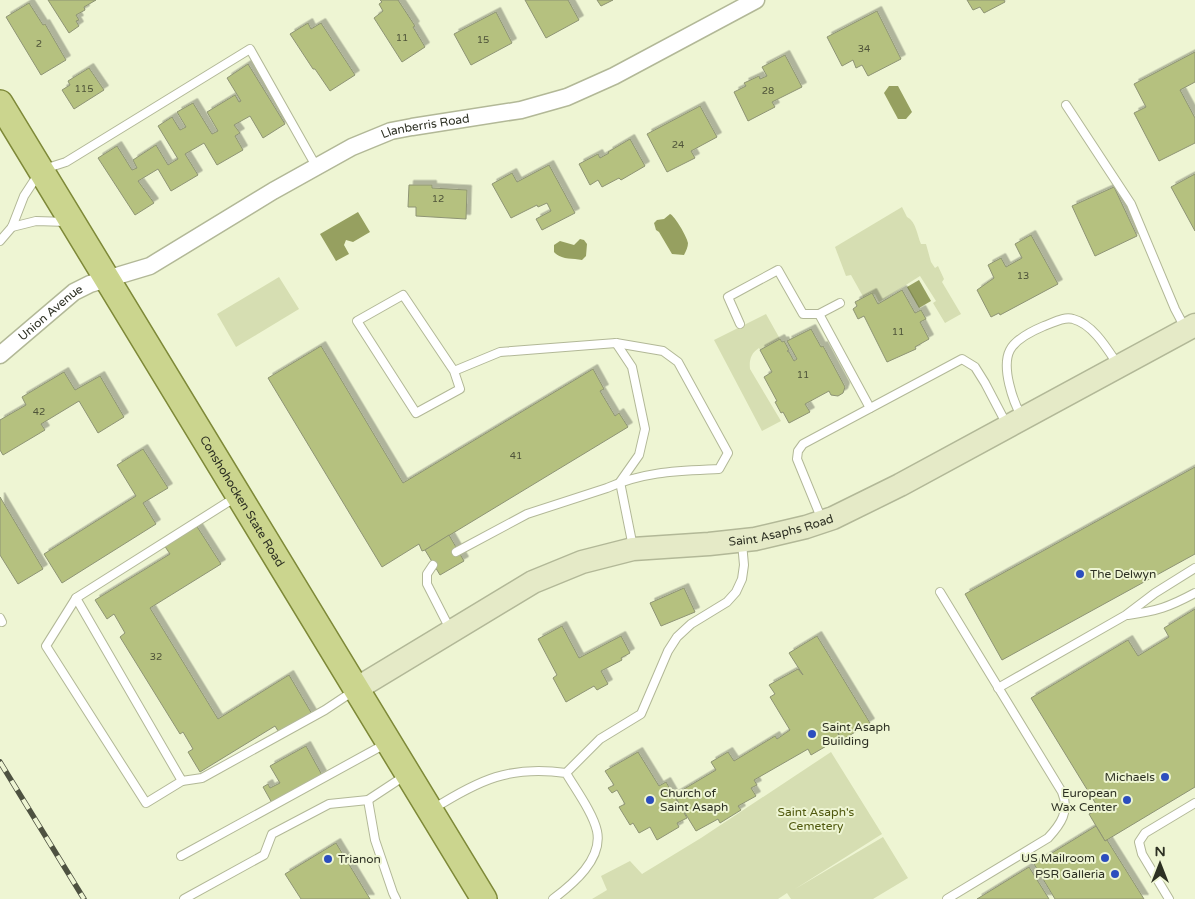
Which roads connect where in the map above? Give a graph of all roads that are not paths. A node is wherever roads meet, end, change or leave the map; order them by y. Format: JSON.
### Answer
{"nodes":[{"id":1,"x":756,"y":0,"type":"edge"},
{"id":2,"x":1066,"y":105,"type":"dead end"},
{"id":3,"x":4,"y":115,"type":"edge"},
{"id":4,"x":316,"y":166,"type":"junction"},
{"id":5,"x":41,"y":170,"type":"junction"},
{"id":6,"x":72,"y":222,"type":"junction"},
{"id":7,"x":12,"y":227,"type":"junction"},
{"id":8,"x":0,"y":241,"type":"edge"},
{"id":9,"x":106,"y":279,"type":"junction"},
{"id":10,"x":840,"y":303,"type":"dead end"},
{"id":11,"x":819,"y":314,"type":"junction"},
{"id":12,"x":740,"y":324,"type":"dead end"},
{"id":13,"x":1190,"y":327,"type":"edge"},
{"id":14,"x":616,"y":343,"type":"junction"},
{"id":15,"x":2,"y":351,"type":"edge"},
{"id":16,"x":1119,"y":366,"type":"junction"},
{"id":17,"x":454,"y":371,"type":"junction"},
{"id":18,"x":870,"y":408,"type":"junction"},
{"id":19,"x":1015,"y":423,"type":"junction"},
{"id":20,"x":620,"y":482,"type":"junction"},
{"id":21,"x":238,"y":496,"type":"junction"},
{"id":22,"x":823,"y":522,"type":"junction"},
{"id":23,"x":742,"y":541,"type":"junction"},
{"id":24,"x":633,"y":549,"type":"junction"},
{"id":25,"x":456,"y":552,"type":"dead end"},
{"id":26,"x":434,"y":565,"type":"dead end"},
{"id":27,"x":1195,"y":568,"type":"edge"},
{"id":28,"x":940,"y":592,"type":"dead end"},
{"id":29,"x":1195,"y":593,"type":"edge"},
{"id":30,"x":76,"y":598,"type":"junction"},
{"id":31,"x":1126,"y":615,"type":"junction"},
{"id":32,"x":451,"y":631,"type":"junction"},
{"id":33,"x":998,"y":688,"type":"junction"},
{"id":34,"x":356,"y":689,"type":"junction"},
{"id":35,"x":389,"y":742,"type":"junction"},
{"id":36,"x":566,"y":773,"type":"junction"},
{"id":37,"x":408,"y":774,"type":"junction"},
{"id":38,"x":182,"y":781,"type":"junction"},
{"id":39,"x":368,"y":800,"type":"junction"},
{"id":40,"x":1195,"y":803,"type":"edge"},
{"id":41,"x":430,"y":810,"type":"junction"},
{"id":42,"x":181,"y":856,"type":"dead end"},
{"id":43,"x":184,"y":899,"type":"edge"},
{"id":44,"x":396,"y":899,"type":"edge"},
{"id":45,"x":484,"y":899,"type":"edge"},
{"id":46,"x":553,"y":899,"type":"edge"},
{"id":47,"x":947,"y":899,"type":"edge"},
{"id":48,"x":1169,"y":899,"type":"edge"}],
"edges":[{"from":1,"to":4,"type":"street","name":"Llanberris Road"},
{"from":2,"to":13,"type":"lane"},
{"from":3,"to":5,"type":"main road","name":"Conshohocken State Road"},
{"from":4,"to":5,"type":"lane"},
{"from":4,"to":9,"type":"street","name":"Llanberris Road"},
{"from":5,"to":6,"type":"main road","name":"Conshohocken State Road"},
{"from":5,"to":7,"type":"lane"},
{"from":6,"to":7,"type":"lane"},
{"from":6,"to":9,"type":"main road","name":"Conshohocken State Road"},
{"from":7,"to":8,"type":"lane"},
{"from":9,"to":15,"type":"street","name":"Union Avenue"},
{"from":9,"to":21,"type":"main road","name":"Conshohocken State Road"},
{"from":10,"to":11,"type":"lane"},
{"from":11,"to":12,"type":"lane"},
{"from":11,"to":18,"type":"lane"},
{"from":13,"to":16,"type":"street","name":"Saint Asaphs Road"},
{"from":14,"to":17,"type":"lane"},
{"from":14,"to":20,"type":"lane"},
{"from":14,"to":20,"type":"lane"},
{"from":16,"to":19,"type":"street","name":"Saint Asaphs Road"},
{"from":16,"to":19,"type":"lane"},
{"from":17,"to":17,"type":"lane"},
{"from":18,"to":19,"type":"lane"},
{"from":18,"to":22,"type":"lane"},
{"from":19,"to":22,"type":"street","name":"Saint Asaphs Road"},
{"from":20,"to":24,"type":"lane"},
{"from":20,"to":25,"type":"lane"},
{"from":21,"to":30,"type":"lane"},
{"from":21,"to":34,"type":"main road","name":"Conshohocken State Road"},
{"from":22,"to":23,"type":"street","name":"Saint Asaphs Road"},
{"from":23,"to":24,"type":"street","name":"Saint Asaphs Road"},
{"from":23,"to":36,"type":"lane"},
{"from":24,"to":32,"type":"street","name":"Saint Asaphs Road"},
{"from":26,"to":32,"type":"lane"},
{"from":27,"to":31,"type":"lane"},
{"from":28,"to":33,"type":"lane"},
{"from":29,"to":31,"type":"lane"},
{"from":30,"to":38,"type":"lane"},
{"from":30,"to":38,"type":"lane"},
{"from":31,"to":33,"type":"lane"},
{"from":32,"to":34,"type":"street","name":"Saint Asaphs Road"},
{"from":33,"to":47,"type":"lane"},
{"from":34,"to":35,"type":"main road","name":"Conshohocken State Road"},
{"from":34,"to":38,"type":"lane"},
{"from":35,"to":37,"type":"main road","name":"Conshohocken State Road"},
{"from":35,"to":42,"type":"lane"},
{"from":36,"to":41,"type":"lane"},
{"from":36,"to":46,"type":"lane"},
{"from":37,"to":39,"type":"lane"},
{"from":37,"to":41,"type":"main road","name":"Conshohocken State Road"},
{"from":39,"to":43,"type":"lane"},
{"from":39,"to":44,"type":"lane"},
{"from":40,"to":48,"type":"lane"},
{"from":41,"to":45,"type":"main road","name":"Conshohocken State Road"}]}
